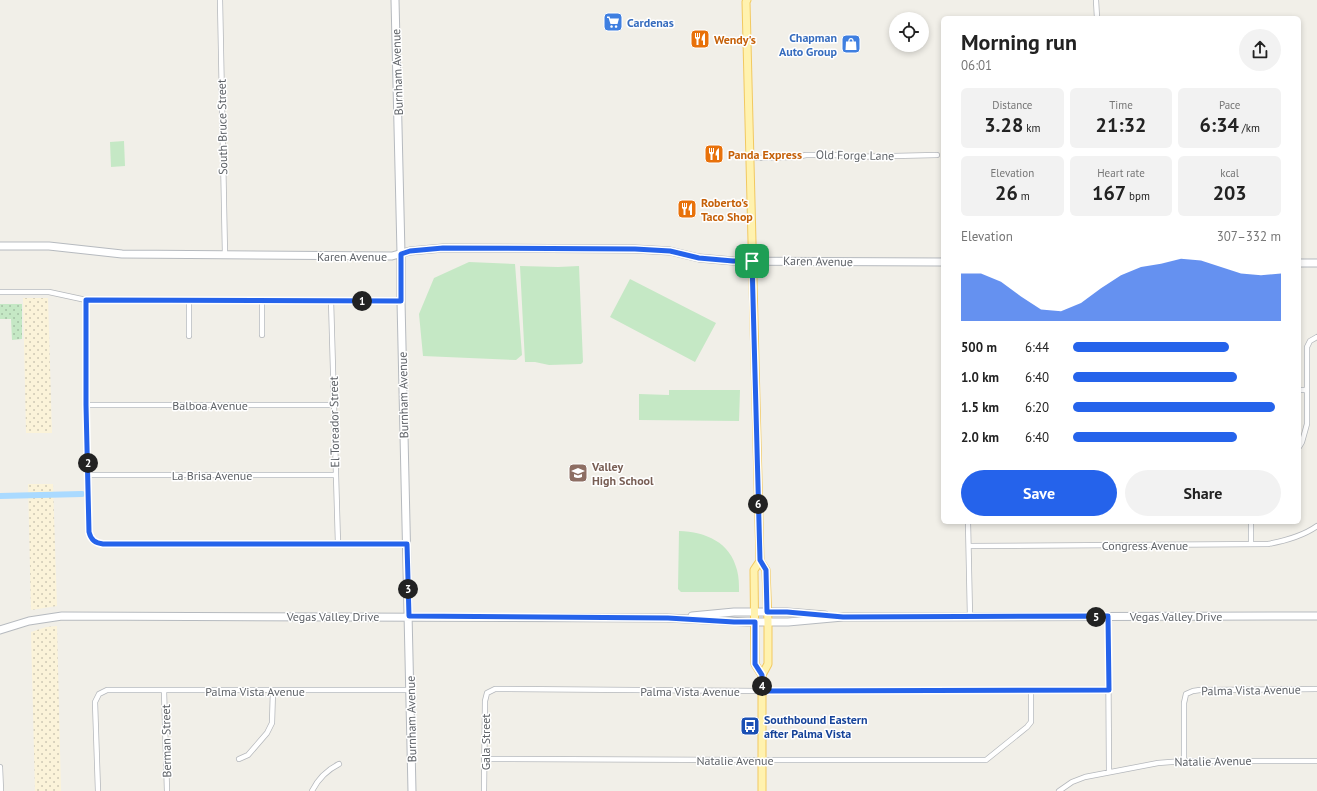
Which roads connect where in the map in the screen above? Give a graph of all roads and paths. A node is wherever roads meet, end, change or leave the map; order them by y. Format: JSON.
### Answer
{"nodes":[{"id":1,"x":220,"y":0,"type":"edge"},
{"id":2,"x":395,"y":0,"type":"edge"},
{"id":3,"x":1096,"y":0,"type":"edge"},
{"id":4,"x":745,"y":1,"type":"edge"},
{"id":5,"x":1097,"y":16,"type":"edge"},
{"id":6,"x":937,"y":155,"type":"dead end"},
{"id":7,"x":750,"y":158,"type":"junction"},
{"id":8,"x":0,"y":246,"type":"edge"},
{"id":9,"x":401,"y":254,"type":"junction"},
{"id":10,"x":225,"y":255,"type":"junction"},
{"id":11,"x":752,"y":261,"type":"junction"},
{"id":12,"x":941,"y":262,"type":"edge"},
{"id":13,"x":1301,"y":263,"type":"edge"},
{"id":14,"x":1317,"y":264,"type":"edge"},
{"id":15,"x":0,"y":292,"type":"edge"},
{"id":16,"x":86,"y":300,"type":"junction"},
{"id":17,"x":189,"y":300,"type":"junction"},
{"id":18,"x":331,"y":300,"type":"junction"},
{"id":19,"x":262,"y":301,"type":"junction"},
{"id":20,"x":401,"y":301,"type":"junction"},
{"id":21,"x":262,"y":335,"type":"dead end"},
{"id":22,"x":189,"y":336,"type":"dead end"},
{"id":23,"x":1317,"y":337,"type":"edge"},
{"id":24,"x":1301,"y":390,"type":"edge"},
{"id":25,"x":1307,"y":390,"type":"junction"},
{"id":26,"x":86,"y":405,"type":"junction"},
{"id":27,"x":334,"y":405,"type":"junction"},
{"id":28,"x":1301,"y":444,"type":"edge"},
{"id":29,"x":88,"y":475,"type":"junction"},
{"id":30,"x":336,"y":475,"type":"junction"},
{"id":31,"x":968,"y":524,"type":"edge"},
{"id":32,"x":1251,"y":524,"type":"edge"},
{"id":33,"x":1317,"y":526,"type":"edge"},
{"id":34,"x":338,"y":544,"type":"junction"},
{"id":35,"x":407,"y":544,"type":"junction"},
{"id":36,"x":1251,"y":544,"type":"junction"},
{"id":37,"x":969,"y":546,"type":"junction"},
{"id":38,"x":760,"y":560,"type":"junction"},
{"id":39,"x":755,"y":612,"type":"junction"},
{"id":40,"x":767,"y":612,"type":"junction"},
{"id":41,"x":409,"y":616,"type":"junction"},
{"id":42,"x":1108,"y":616,"type":"junction"},
{"id":43,"x":1317,"y":616,"type":"edge"},
{"id":44,"x":843,"y":617,"type":"junction"},
{"id":45,"x":970,"y":617,"type":"junction"},
{"id":46,"x":668,"y":618,"type":"junction"},
{"id":47,"x":755,"y":622,"type":"junction"},
{"id":48,"x":768,"y":622,"type":"junction"},
{"id":49,"x":0,"y":630,"type":"edge"},
{"id":50,"x":762,"y":675,"type":"junction"},
{"id":51,"x":1317,"y":689,"type":"edge"},
{"id":52,"x":273,"y":690,"type":"junction"},
{"id":53,"x":411,"y":690,"type":"junction"},
{"id":54,"x":1109,"y":690,"type":"junction"},
{"id":55,"x":164,"y":691,"type":"junction"},
{"id":56,"x":762,"y":691,"type":"junction"},
{"id":57,"x":1031,"y":691,"type":"junction"},
{"id":58,"x":487,"y":693,"type":"joint"},
{"id":59,"x":238,"y":758,"type":"dead end"},
{"id":60,"x":484,"y":759,"type":"junction"},
{"id":61,"x":762,"y":760,"type":"junction"},
{"id":62,"x":1317,"y":760,"type":"edge"},
{"id":63,"x":1184,"y":761,"type":"junction"},
{"id":64,"x":339,"y":764,"type":"dead end"},
{"id":65,"x":0,"y":767,"type":"edge"},
{"id":66,"x":1109,"y":771,"type":"junction"},
{"id":67,"x":1,"y":790,"type":"edge"},
{"id":68,"x":98,"y":791,"type":"edge"},
{"id":69,"x":167,"y":791,"type":"edge"},
{"id":70,"x":312,"y":791,"type":"edge"},
{"id":71,"x":412,"y":791,"type":"edge"},
{"id":72,"x":484,"y":791,"type":"edge"},
{"id":73,"x":762,"y":791,"type":"edge"},
{"id":74,"x":1059,"y":791,"type":"edge"}],
"edges":[{"from":1,"to":10,"type":"street","name":"South Bruce Street"},
{"from":2,"to":9,"type":"street","name":"Burnham Avenue"},
{"from":3,"to":5,"type":"street"},
{"from":4,"to":7,"type":"main road"},
{"from":6,"to":7,"type":"street","name":"Old Forge Lane"},
{"from":7,"to":11,"type":"main road"},
{"from":8,"to":10,"type":"street","name":"Karen Avenue"},
{"from":9,"to":10,"type":"street","name":"Karen Avenue"},
{"from":9,"to":11,"type":"street","name":"Karen Avenue"},
{"from":9,"to":20,"type":"street","name":"Burnham Avenue"},
{"from":11,"to":12,"type":"street","name":"Karen Avenue"},
{"from":11,"to":38,"type":"main road"},
{"from":13,"to":14,"type":"street"},
{"from":15,"to":16,"type":"street"},
{"from":16,"to":17,"type":"street"},
{"from":16,"to":26,"type":"street"},
{"from":17,"to":19,"type":"street"},
{"from":17,"to":22,"type":"street"},
{"from":18,"to":19,"type":"street"},
{"from":18,"to":20,"type":"street"},
{"from":18,"to":27,"type":"street","name":"El Toreador Street"},
{"from":19,"to":21,"type":"street"},
{"from":20,"to":35,"type":"street","name":"Burnham Avenue"},
{"from":23,"to":25,"type":"street"},
{"from":24,"to":25,"type":"street"},
{"from":25,"to":28,"type":"street"},
{"from":26,"to":27,"type":"street","name":"Balboa Avenue"},
{"from":26,"to":29,"type":"street"},
{"from":27,"to":30,"type":"street","name":"El Toreador Street"},
{"from":29,"to":30,"type":"street","name":"La Brisa Avenue"},
{"from":29,"to":34,"type":"street"},
{"from":30,"to":34,"type":"street","name":"El Toreador Street"},
{"from":31,"to":37,"type":"street"},
{"from":32,"to":36,"type":"street"},
{"from":33,"to":36,"type":"street","name":"Congress Avenue"},
{"from":34,"to":35,"type":"street"},
{"from":35,"to":41,"type":"street","name":"Burnham Avenue"},
{"from":36,"to":37,"type":"street","name":"Congress Avenue"},
{"from":37,"to":45,"type":"street"},
{"from":38,"to":39,"type":"main road"},
{"from":38,"to":40,"type":"main road"},
{"from":39,"to":40,"type":"street","name":"Vegas Valley Drive"},
{"from":39,"to":46,"type":"street","name":"Vegas Valley Drive"},
{"from":39,"to":47,"type":"main road"},
{"from":40,"to":44,"type":"street","name":"Vegas Valley Drive"},
{"from":40,"to":48,"type":"main road"},
{"from":41,"to":46,"type":"street","name":"Vegas Valley Drive"},
{"from":41,"to":49,"type":"street","name":"Vegas Valley Drive"},
{"from":41,"to":53,"type":"street","name":"Burnham Avenue"},
{"from":42,"to":43,"type":"street","name":"Vegas Valley Drive"},
{"from":42,"to":45,"type":"street","name":"Vegas Valley Drive"},
{"from":42,"to":54,"type":"street"},
{"from":44,"to":45,"type":"street","name":"Vegas Valley Drive"},
{"from":44,"to":48,"type":"street","name":"Vegas Valley Drive"},
{"from":46,"to":47,"type":"street","name":"Vegas Valley Drive"},
{"from":47,"to":48,"type":"street","name":"Vegas Valley Drive"},
{"from":47,"to":50,"type":"main road"},
{"from":48,"to":50,"type":"main road"},
{"from":50,"to":56,"type":"main road"},
{"from":51,"to":63,"type":"street","name":"Palma Vista Avenue"},
{"from":52,"to":53,"type":"street","name":"Palma Vista Avenue"},
{"from":52,"to":55,"type":"street","name":"Palma Vista Avenue"},
{"from":52,"to":59,"type":"street"},
{"from":53,"to":71,"type":"street","name":"Burnham Avenue"},
{"from":54,"to":57,"type":"street","name":"Palma Vista Avenue"},
{"from":54,"to":66,"type":"street"},
{"from":55,"to":68,"type":"street","name":"Palma Vista Avenue"},
{"from":55,"to":69,"type":"street","name":"Berman Street"},
{"from":56,"to":57,"type":"street","name":"Palma Vista Avenue"},
{"from":56,"to":58,"type":"street","name":"Palma Vista Avenue"},
{"from":56,"to":61,"type":"main road"},
{"from":57,"to":61,"type":"street","name":"Natalie Avenue"},
{"from":58,"to":60,"type":"street","name":"Gala Street"},
{"from":60,"to":61,"type":"street","name":"Natalie Avenue"},
{"from":60,"to":72,"type":"street","name":"Gala Street"},
{"from":61,"to":73,"type":"main road"},
{"from":62,"to":63,"type":"street","name":"Natalie Avenue"},
{"from":63,"to":66,"type":"street","name":"Natalie Avenue"},
{"from":64,"to":70,"type":"street"},
{"from":65,"to":67,"type":"street"},
{"from":66,"to":74,"type":"street","name":"Natalie Avenue"}]}
